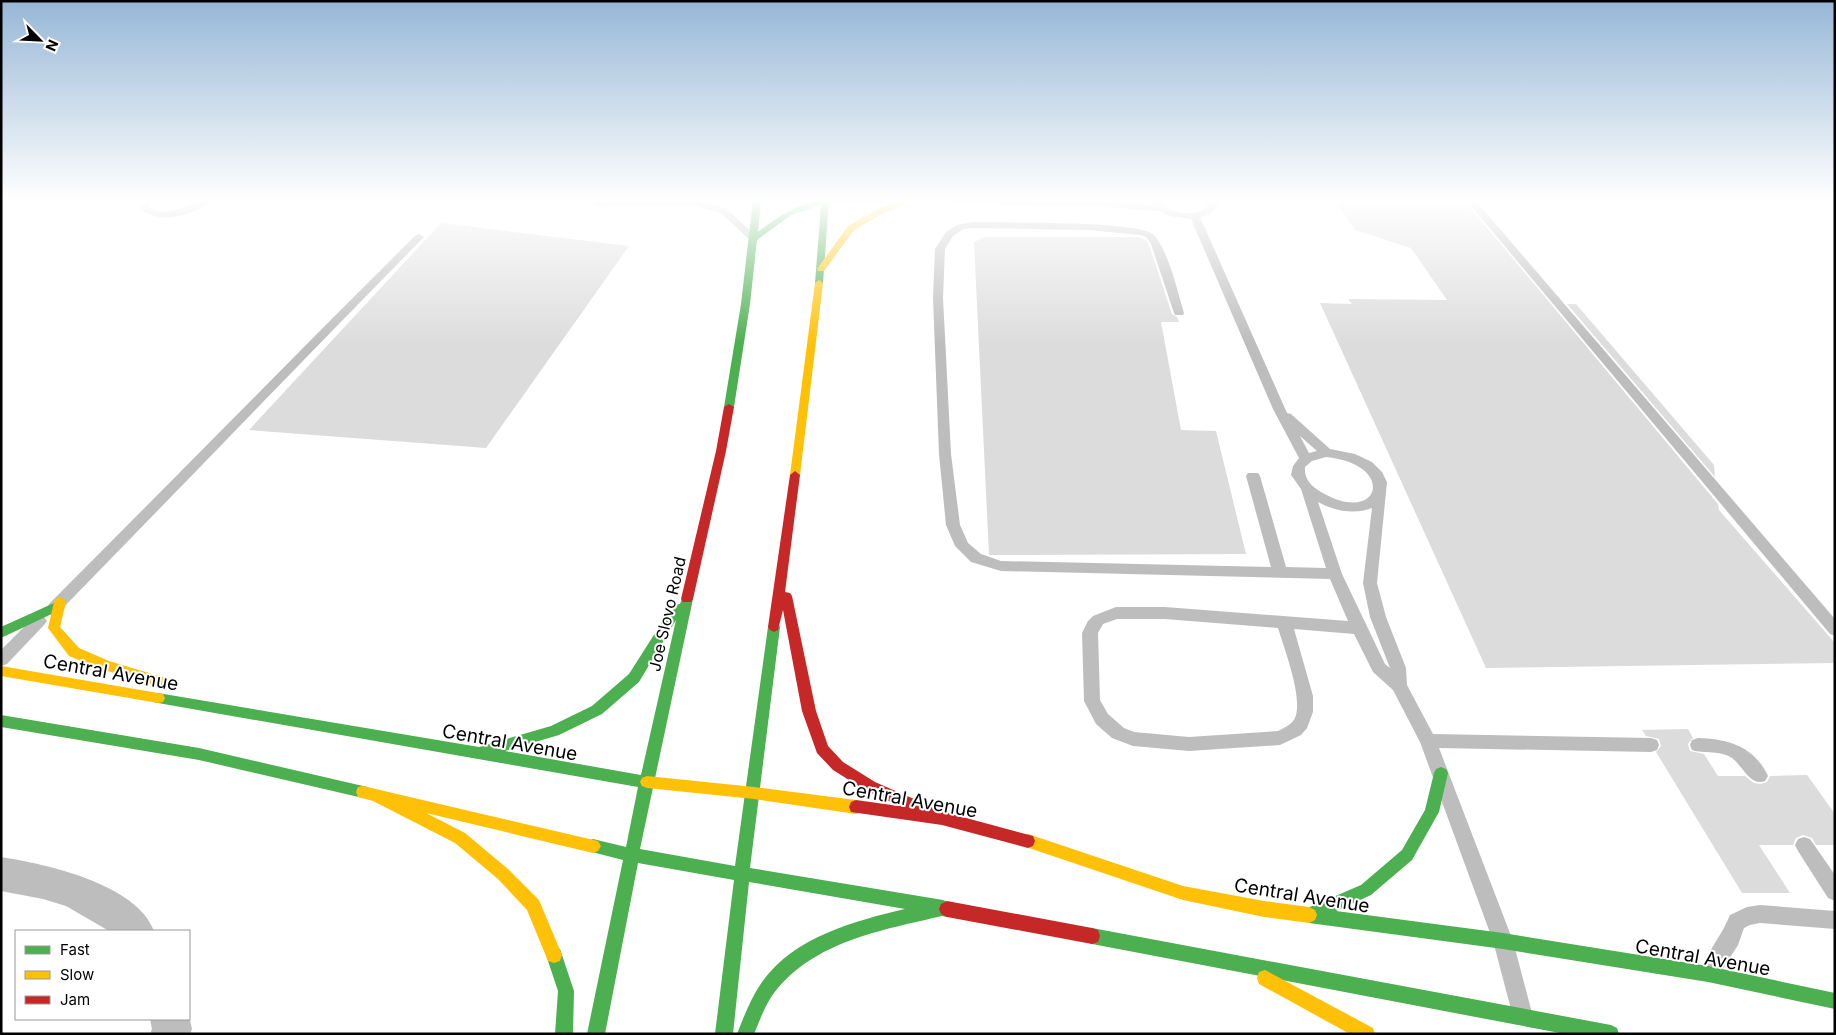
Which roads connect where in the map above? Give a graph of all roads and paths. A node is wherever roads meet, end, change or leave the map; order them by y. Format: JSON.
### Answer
{"nodes":[{"id":1,"x":408,"y":248,"type":"edge"},
{"id":2,"x":753,"y":248,"type":"edge"},
{"id":3,"x":822,"y":248,"type":"edge"},
{"id":4,"x":836,"y":248,"type":"edge"},
{"id":5,"x":940,"y":248,"type":"edge"},
{"id":6,"x":1157,"y":248,"type":"edge"},
{"id":7,"x":1208,"y":248,"type":"edge"},
{"id":8,"x":1511,"y":248,"type":"edge"},
{"id":9,"x":821,"y":269,"type":"junction"},
{"id":10,"x":1179,"y":313,"type":"dead end"},
{"id":11,"x":1279,"y":409,"type":"junction"},
{"id":12,"x":1326,"y":453,"type":"junction"},
{"id":13,"x":1306,"y":459,"type":"junction"},
{"id":14,"x":1253,"y":476,"type":"dead end"},
{"id":15,"x":1307,"y":490,"type":"junction"},
{"id":16,"x":1380,"y":496,"type":"junction"},
{"id":17,"x":781,"y":570,"type":"junction"},
{"id":18,"x":1280,"y":573,"type":"junction"},
{"id":19,"x":1335,"y":574,"type":"junction"},
{"id":20,"x":689,"y":588,"type":"junction"},
{"id":21,"x":57,"y":605,"type":"junction"},
{"id":22,"x":1285,"y":624,"type":"junction"},
{"id":23,"x":1359,"y":628,"type":"junction"},
{"id":24,"x":1835,"y":630,"type":"edge"},
{"id":25,"x":1,"y":633,"type":"edge"},
{"id":26,"x":1,"y":660,"type":"edge"},
{"id":27,"x":1,"y":671,"type":"edge"},
{"id":28,"x":1399,"y":685,"type":"junction"},
{"id":29,"x":272,"y":717,"type":"junction"},
{"id":30,"x":1,"y":721,"type":"edge"},
{"id":31,"x":1428,"y":741,"type":"junction"},
{"id":32,"x":1651,"y":745,"type":"dead end"},
{"id":33,"x":1698,"y":745,"type":"dead end"},
{"id":34,"x":476,"y":754,"type":"junction"},
{"id":35,"x":1441,"y":773,"type":"junction"},
{"id":36,"x":1759,"y":776,"type":"dead end"},
{"id":37,"x":646,"y":782,"type":"junction"},
{"id":38,"x":372,"y":793,"type":"junction"},
{"id":39,"x":754,"y":794,"type":"junction"},
{"id":40,"x":942,"y":818,"type":"junction"},
{"id":41,"x":1804,"y":845,"type":"dead end"},
{"id":42,"x":632,"y":855,"type":"junction"},
{"id":43,"x":1,"y":874,"type":"edge"},
{"id":44,"x":742,"y":874,"type":"junction"},
{"id":45,"x":1835,"y":892,"type":"edge"},
{"id":46,"x":943,"y":908,"type":"junction"},
{"id":47,"x":1312,"y":914,"type":"junction"},
{"id":48,"x":1835,"y":920,"type":"edge"},
{"id":49,"x":134,"y":930,"type":"edge"},
{"id":50,"x":1503,"y":941,"type":"junction"},
{"id":51,"x":1242,"y":965,"type":"junction"},
{"id":52,"x":1708,"y":974,"type":"junction"},
{"id":53,"x":1835,"y":1001,"type":"edge"},
{"id":54,"x":1523,"y":1018,"type":"junction"},
{"id":55,"x":170,"y":1020,"type":"edge"},
{"id":56,"x":170,"y":1034,"type":"edge"},
{"id":57,"x":564,"y":1034,"type":"edge"},
{"id":58,"x":596,"y":1034,"type":"edge"},
{"id":59,"x":724,"y":1034,"type":"edge"},
{"id":60,"x":745,"y":1034,"type":"edge"},
{"id":61,"x":1366,"y":1034,"type":"edge"},
{"id":62,"x":1610,"y":1034,"type":"edge"}],
"edges":[{"from":1,"to":21,"type":"lane"},
{"from":2,"to":20,"type":"main road","name":"Joe Slovo Road"},
{"from":3,"to":9,"type":"main road"},
{"from":4,"to":9,"type":"main road"},
{"from":5,"to":18,"type":"lane"},
{"from":6,"to":10,"type":"lane"},
{"from":7,"to":11,"type":"lane"},
{"from":8,"to":24,"type":"lane"},
{"from":9,"to":17,"type":"main road"},
{"from":11,"to":12,"type":"lane"},
{"from":11,"to":13,"type":"lane"},
{"from":12,"to":13,"type":"lane"},
{"from":12,"to":16,"type":"lane"},
{"from":13,"to":15,"type":"lane"},
{"from":14,"to":18,"type":"lane"},
{"from":15,"to":16,"type":"lane"},
{"from":15,"to":19,"type":"lane"},
{"from":16,"to":28,"type":"lane"},
{"from":17,"to":39,"type":"main road"},
{"from":17,"to":40,"type":"main road"},
{"from":18,"to":19,"type":"lane"},
{"from":19,"to":23,"type":"lane"},
{"from":20,"to":34,"type":"main road"},
{"from":20,"to":37,"type":"main road","name":"Joe Slovo Road"},
{"from":21,"to":25,"type":"main road"},
{"from":21,"to":26,"type":"lane"},
{"from":21,"to":29,"type":"main road"},
{"from":22,"to":22,"type":"lane"},
{"from":22,"to":23,"type":"lane"},
{"from":23,"to":28,"type":"lane"},
{"from":27,"to":29,"type":"main road","name":"Central Avenue"},
{"from":28,"to":31,"type":"lane"},
{"from":29,"to":34,"type":"main road","name":"Central Avenue"},
{"from":30,"to":38,"type":"main road"},
{"from":31,"to":32,"type":"lane"},
{"from":31,"to":35,"type":"lane"},
{"from":33,"to":36,"type":"lane"},
{"from":34,"to":37,"type":"main road","name":"Central Avenue"},
{"from":35,"to":47,"type":"main road"},
{"from":35,"to":50,"type":"lane"},
{"from":37,"to":39,"type":"main road","name":"Central Avenue"},
{"from":37,"to":42,"type":"main road","name":"Joe Slovo Road"},
{"from":38,"to":42,"type":"main road"},
{"from":38,"to":57,"type":"main road"},
{"from":39,"to":40,"type":"main road","name":"Central Avenue"},
{"from":39,"to":44,"type":"main road"},
{"from":40,"to":47,"type":"main road","name":"Central Avenue"},
{"from":41,"to":45,"type":"lane"},
{"from":42,"to":44,"type":"main road"},
{"from":42,"to":58,"type":"main road","name":"Joe Slovo Road"},
{"from":43,"to":49,"type":"street"},
{"from":44,"to":46,"type":"main road"},
{"from":44,"to":59,"type":"main road"},
{"from":46,"to":51,"type":"main road"},
{"from":46,"to":60,"type":"main road"},
{"from":47,"to":50,"type":"main road","name":"Central Avenue"},
{"from":48,"to":52,"type":"lane"},
{"from":50,"to":52,"type":"main road","name":"Central Avenue"},
{"from":50,"to":54,"type":"lane"},
{"from":51,"to":54,"type":"main road"},
{"from":51,"to":61,"type":"main road"},
{"from":52,"to":53,"type":"main road","name":"Central Avenue"},
{"from":54,"to":62,"type":"main road"},
{"from":55,"to":56,"type":"street"}]}
